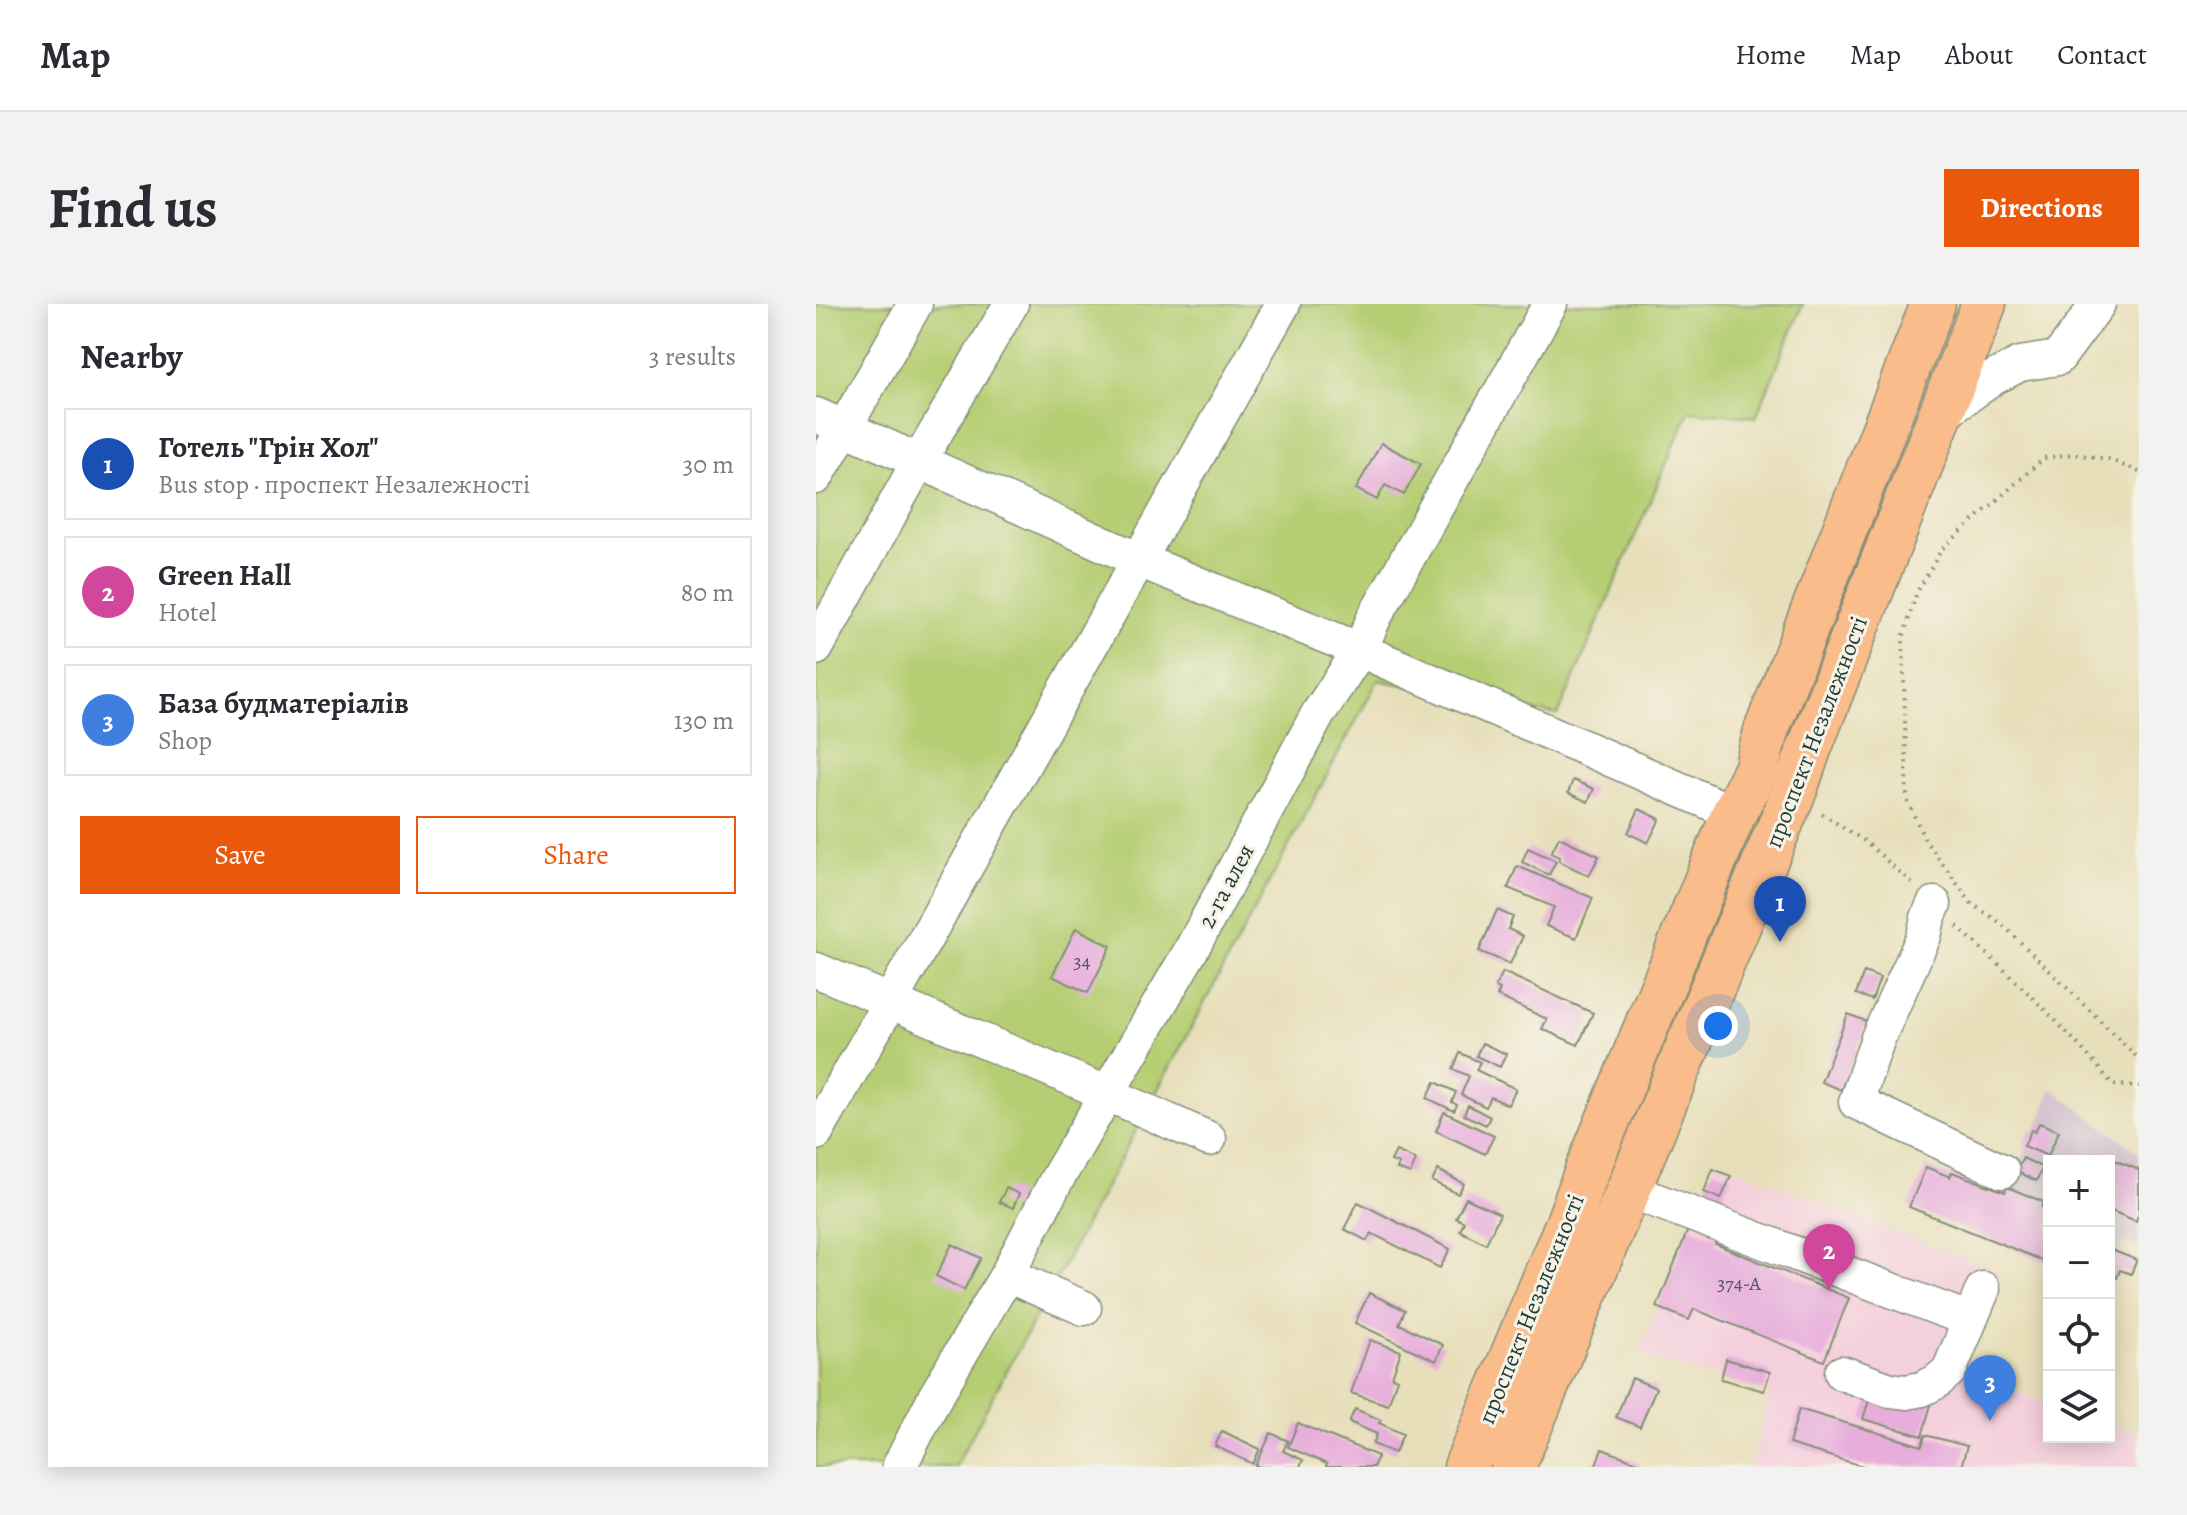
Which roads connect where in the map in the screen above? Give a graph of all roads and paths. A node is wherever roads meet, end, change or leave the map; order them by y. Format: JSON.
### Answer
{"nodes":[{"id":1,"x":915,"y":304,"type":"edge"},
{"id":2,"x":1011,"y":304,"type":"edge"},
{"id":3,"x":1283,"y":304,"type":"edge"},
{"id":4,"x":1550,"y":304,"type":"edge"},
{"id":5,"x":1933,"y":304,"type":"edge"},
{"id":6,"x":1984,"y":304,"type":"edge"},
{"id":7,"x":2098,"y":304,"type":"edge"},
{"id":8,"x":1897,"y":398,"type":"junction"},
{"id":9,"x":1940,"y":415,"type":"junction"},
{"id":10,"x":830,"y":422,"type":"edge"},
{"id":11,"x":919,"y":461,"type":"junction"},
{"id":12,"x":2139,"y":472,"type":"edge"},
{"id":13,"x":816,"y":477,"type":"edge"},
{"id":14,"x":1139,"y":560,"type":"junction"},
{"id":15,"x":816,"y":648,"type":"edge"},
{"id":16,"x":1360,"y":650,"type":"junction"},
{"id":17,"x":1766,"y":731,"type":"junction"},
{"id":18,"x":1809,"y":749,"type":"junction"},
{"id":19,"x":1791,"y":799,"type":"junction"},
{"id":20,"x":1734,"y":813,"type":"junction"},
{"id":21,"x":1934,"y":904,"type":"junction"},
{"id":22,"x":816,"y":970,"type":"edge"},
{"id":23,"x":890,"y":1002,"type":"junction"},
{"id":24,"x":2139,"y":1059,"type":"edge"},
{"id":25,"x":2139,"y":1086,"type":"edge"},
{"id":26,"x":1106,"y":1093,"type":"junction"},
{"id":27,"x":816,"y":1133,"type":"edge"},
{"id":28,"x":1209,"y":1139,"type":"dead end"},
{"id":29,"x":2002,"y":1171,"type":"dead end"},
{"id":30,"x":1628,"y":1190,"type":"junction"},
{"id":31,"x":1007,"y":1275,"type":"junction"},
{"id":32,"x":1543,"y":1282,"type":"junction"},
{"id":33,"x":1583,"y":1298,"type":"junction"},
{"id":34,"x":1084,"y":1308,"type":"dead end"},
{"id":35,"x":1842,"y":1373,"type":"dead end"},
{"id":36,"x":899,"y":1467,"type":"edge"},
{"id":37,"x":1466,"y":1467,"type":"edge"},
{"id":38,"x":1513,"y":1467,"type":"edge"}],
"edges":[{"from":1,"to":10,"type":"street"},
{"from":2,"to":11,"type":"street"},
{"from":3,"to":14,"type":"street"},
{"from":4,"to":16,"type":"street","name":"2-га алея"},
{"from":5,"to":8,"type":"main road","name":"проспект Незалежності"},
{"from":6,"to":9,"type":"main road","name":"проспект Незалежності"},
{"from":7,"to":9,"type":"street"},
{"from":8,"to":9,"type":"main road"},
{"from":8,"to":17,"type":"main road","name":"проспект Незалежності"},
{"from":9,"to":18,"type":"main road","name":"проспект Незалежності"},
{"from":10,"to":11,"type":"street"},
{"from":10,"to":13,"type":"street"},
{"from":11,"to":14,"type":"street"},
{"from":11,"to":15,"type":"street"},
{"from":12,"to":24,"type":"path"},
{"from":14,"to":16,"type":"street"},
{"from":14,"to":23,"type":"street"},
{"from":16,"to":20,"type":"street"},
{"from":16,"to":26,"type":"street","name":"2-га алея"},
{"from":17,"to":18,"type":"main road"},
{"from":17,"to":20,"type":"main road","name":"проспект Незалежності"},
{"from":18,"to":19,"type":"main road","name":"проспект Незалежності"},
{"from":19,"to":21,"type":"path"},
{"from":19,"to":30,"type":"main road","name":"проспект Незалежності"},
{"from":20,"to":32,"type":"main road","name":"проспект Незалежності"},
{"from":21,"to":25,"type":"path"},
{"from":21,"to":29,"type":"street"},
{"from":22,"to":23,"type":"street"},
{"from":23,"to":26,"type":"street"},
{"from":23,"to":27,"type":"street"},
{"from":26,"to":28,"type":"street"},
{"from":26,"to":31,"type":"street","name":"2-га алея"},
{"from":30,"to":33,"type":"main road","name":"проспект Незалежності"},
{"from":30,"to":35,"type":"street"},
{"from":31,"to":34,"type":"street"},
{"from":31,"to":36,"type":"street","name":"2-га алея"},
{"from":32,"to":33,"type":"main road"},
{"from":32,"to":37,"type":"main road","name":"проспект Незалежності"},
{"from":33,"to":38,"type":"main road","name":"проспект Незалежності"}]}
